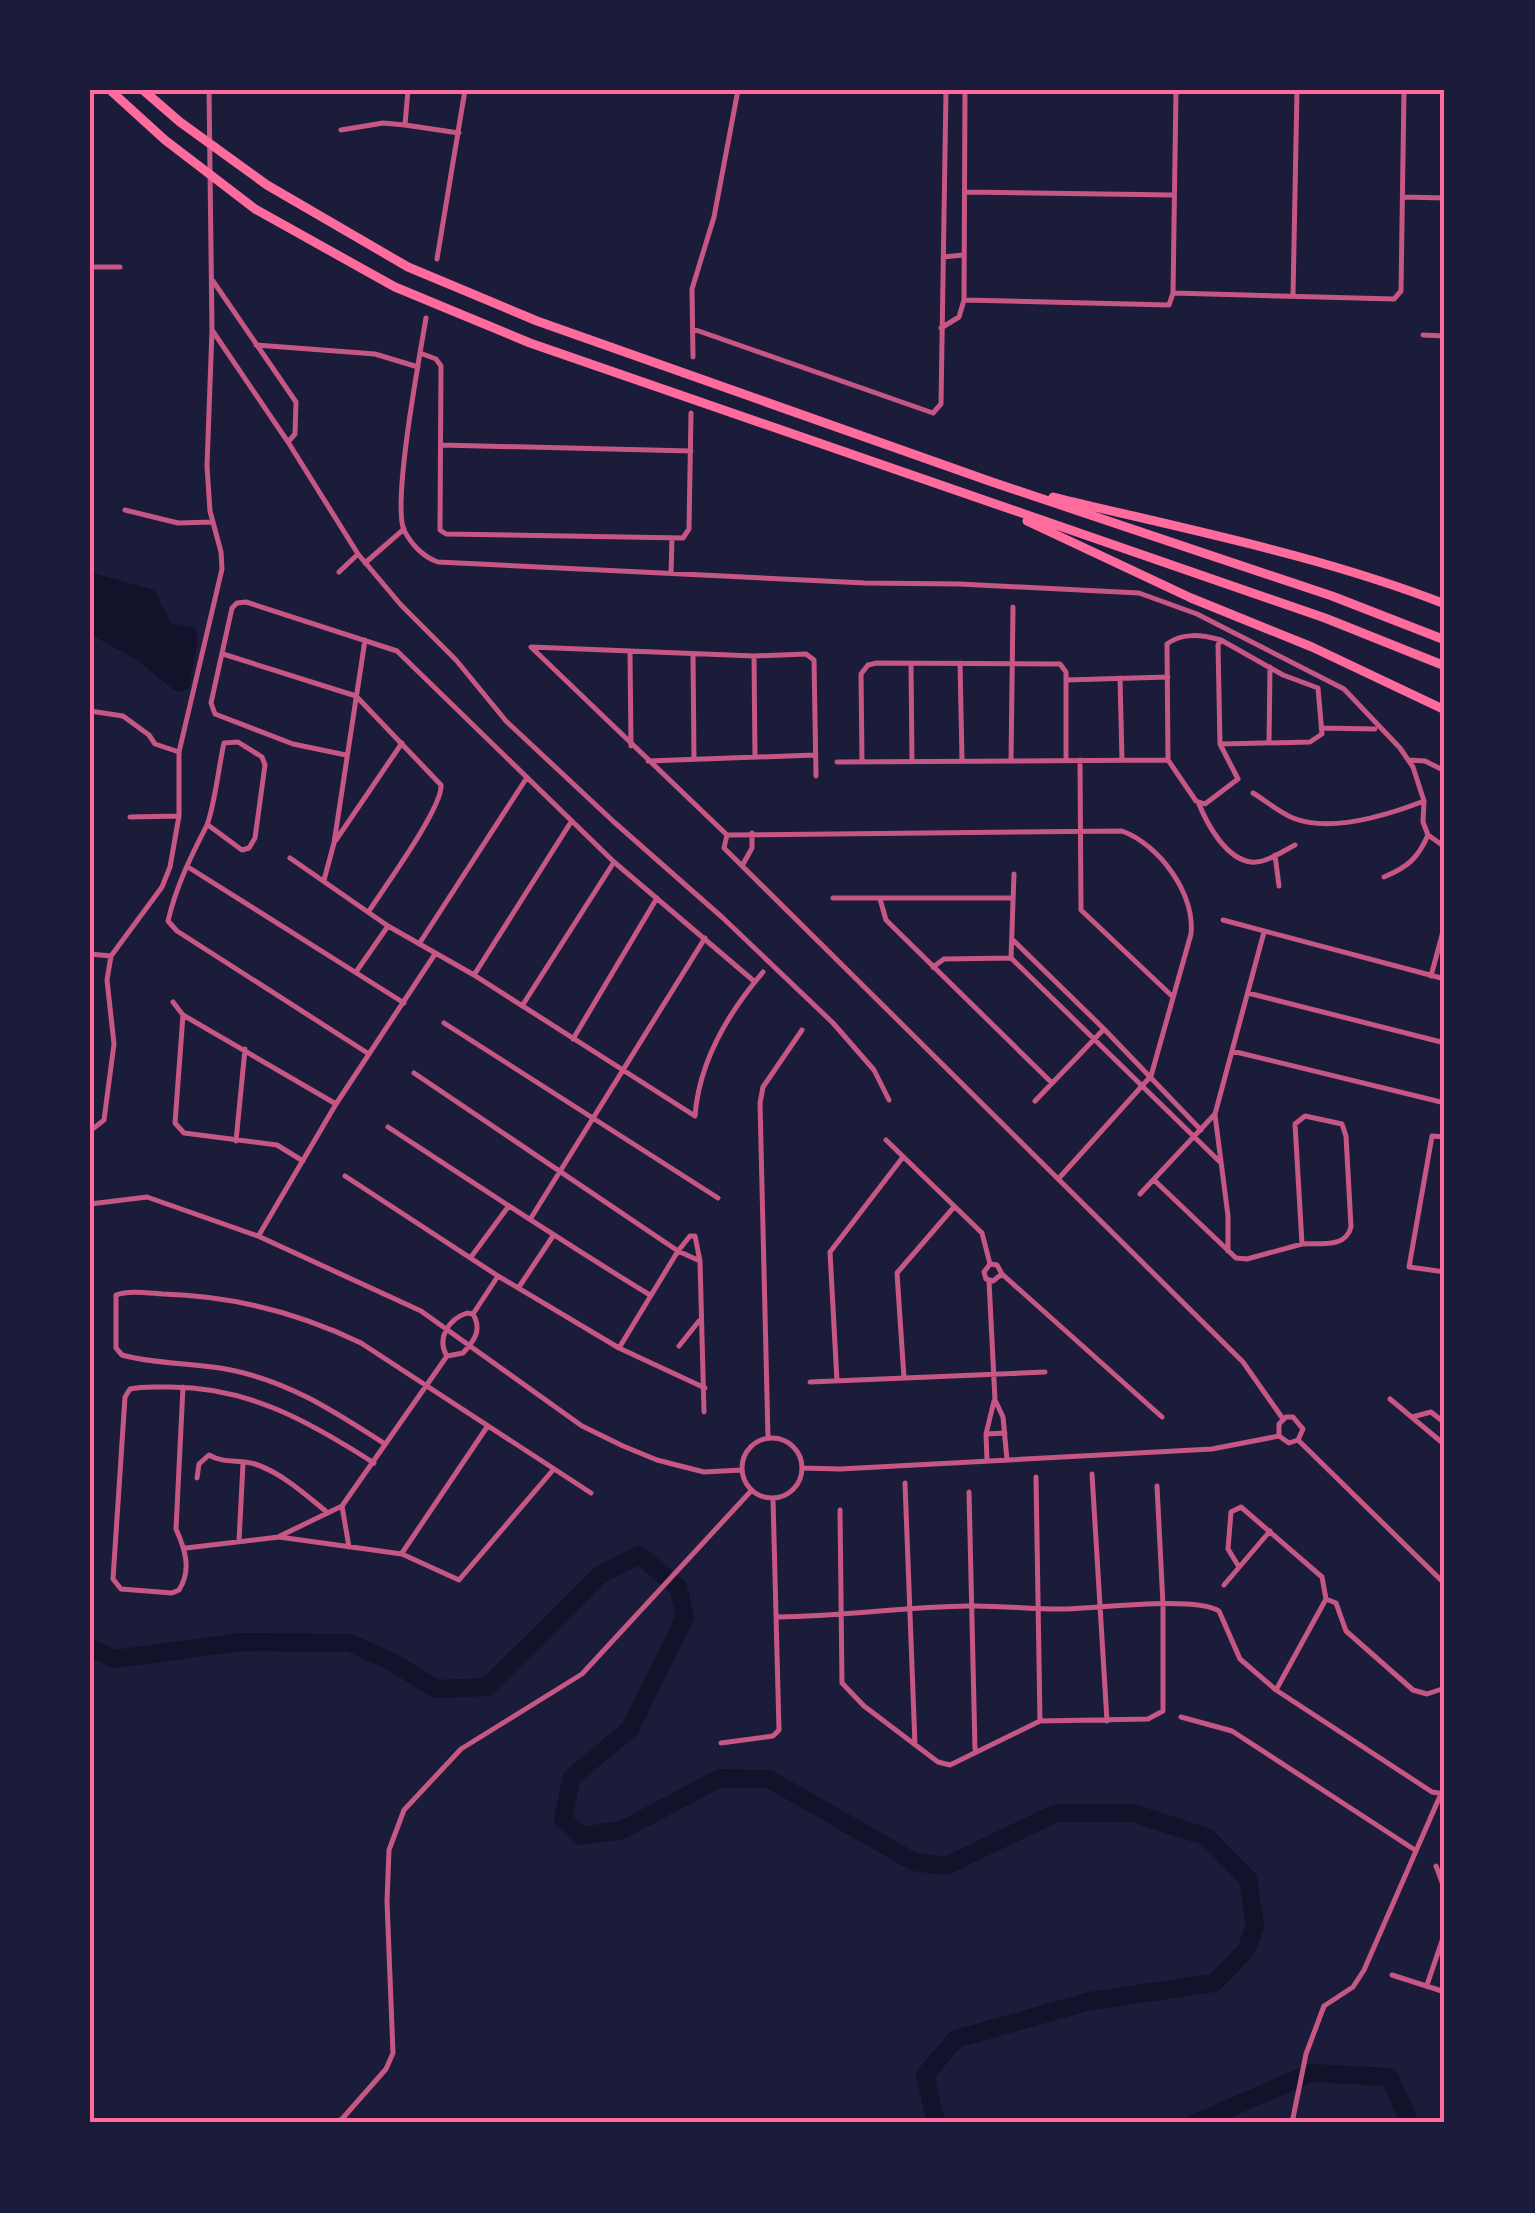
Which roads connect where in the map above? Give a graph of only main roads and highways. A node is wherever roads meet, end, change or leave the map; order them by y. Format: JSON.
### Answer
{"nodes":[{"id":1,"x":110,"y":90,"type":"edge"},
{"id":2,"x":143,"y":90,"type":"edge"},
{"id":3,"x":992,"y":482,"type":"junction"},
{"id":4,"x":984,"y":500,"type":"junction"},
{"id":5,"x":1445,"y":604,"type":"edge"},
{"id":6,"x":1445,"y":640,"type":"edge"},
{"id":7,"x":1445,"y":666,"type":"edge"},
{"id":8,"x":1445,"y":710,"type":"edge"}],
"edges":[{"from":1,"to":4,"type":"highway"},
{"from":2,"to":3,"type":"highway"},
{"from":3,"to":5,"type":"highway"},
{"from":3,"to":6,"type":"highway"},
{"from":4,"to":7,"type":"highway"},
{"from":4,"to":8,"type":"highway"}]}
